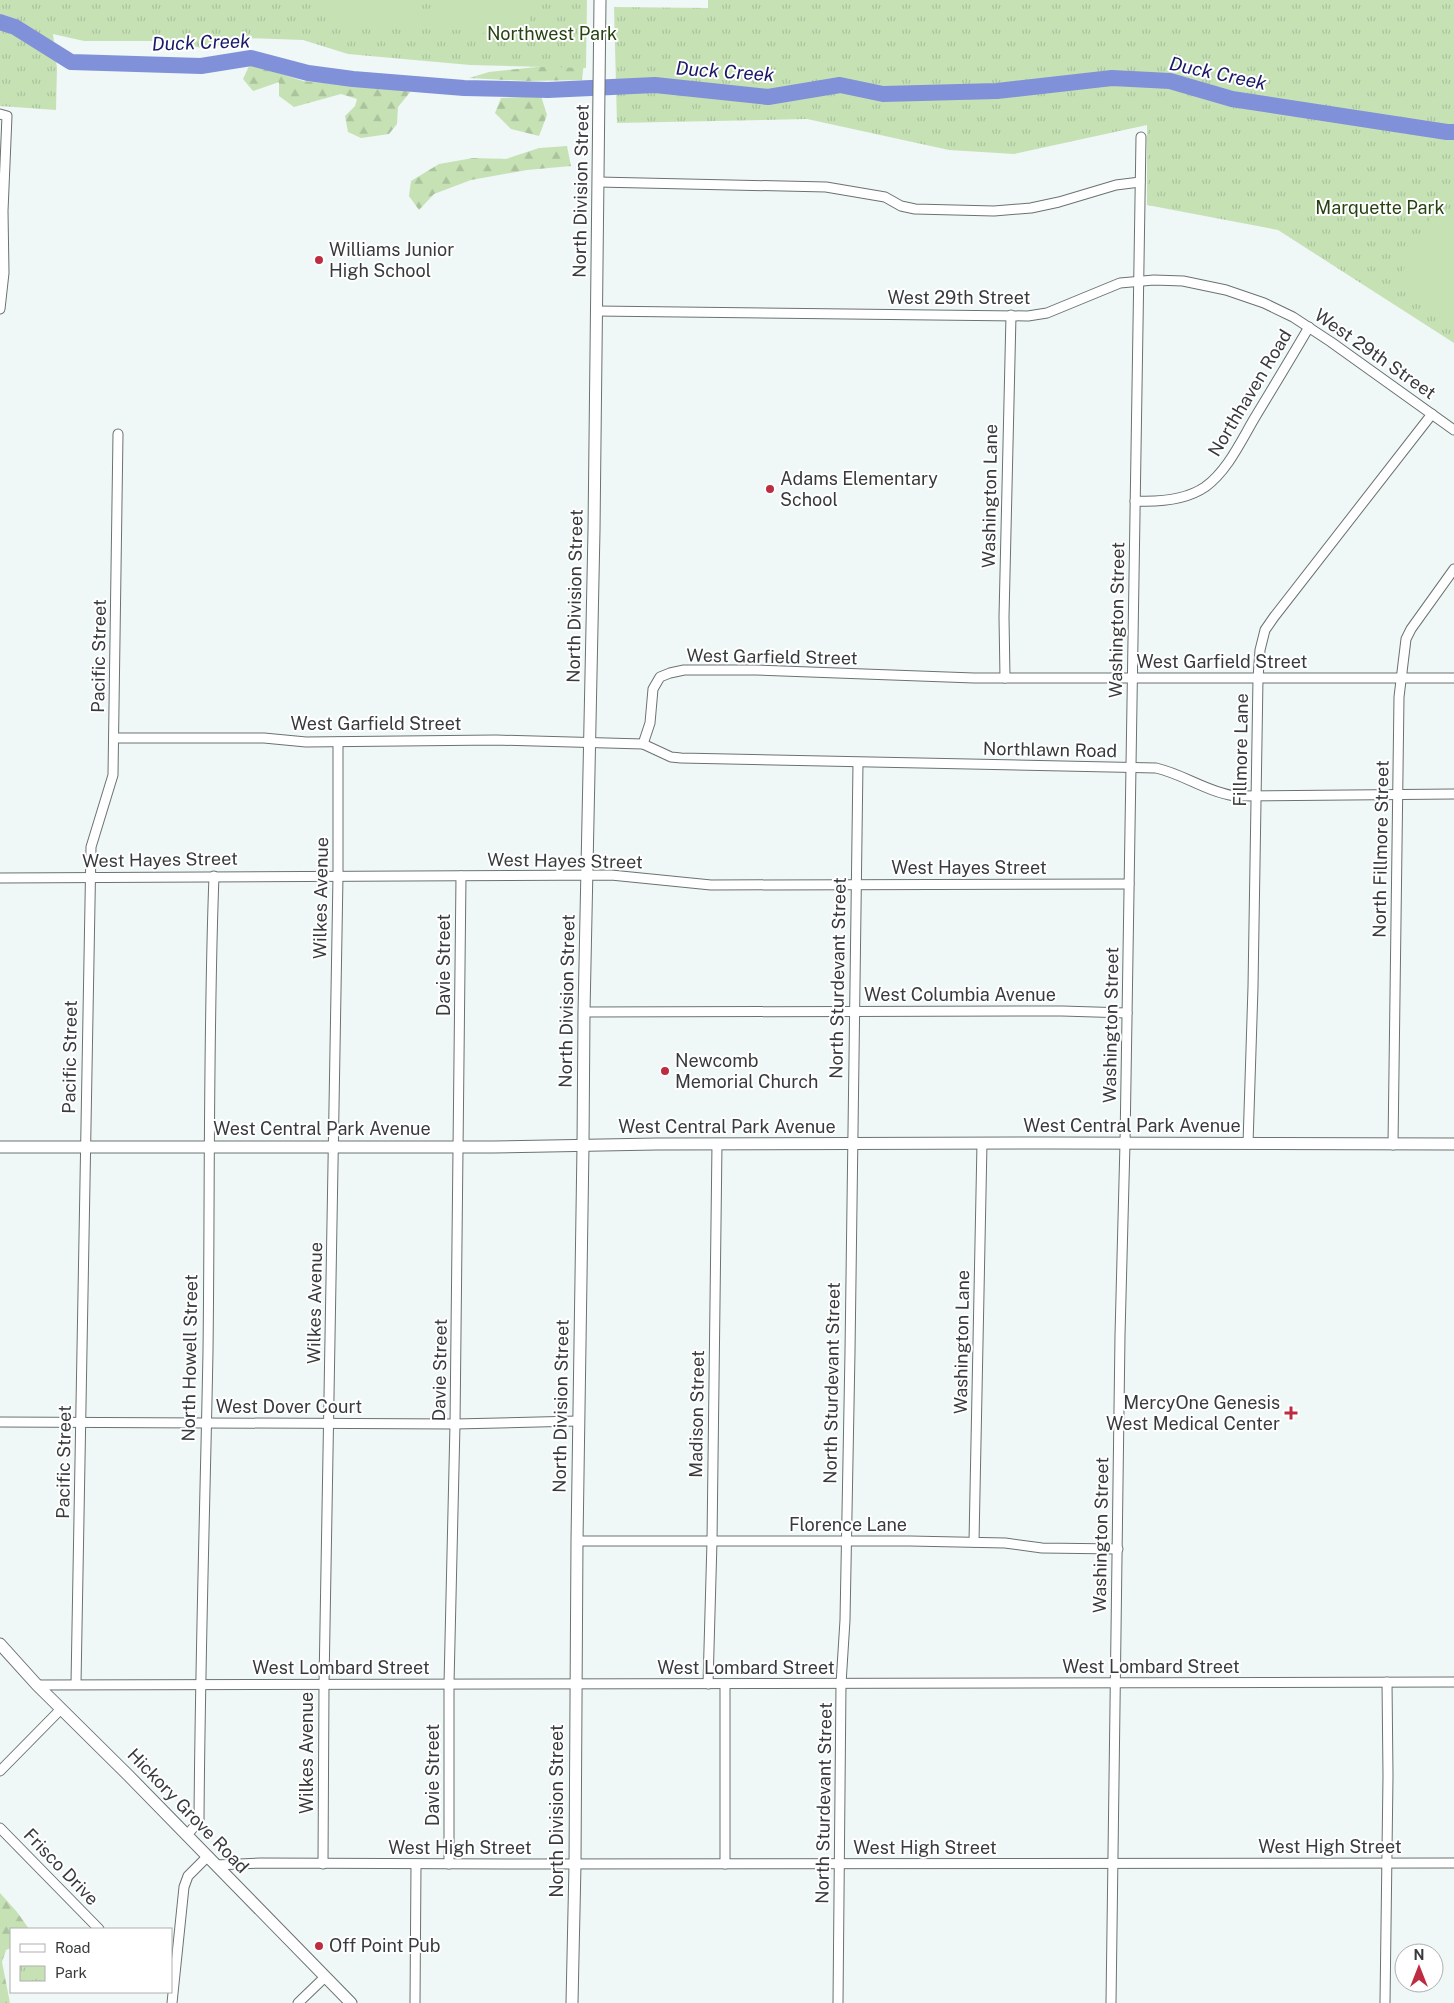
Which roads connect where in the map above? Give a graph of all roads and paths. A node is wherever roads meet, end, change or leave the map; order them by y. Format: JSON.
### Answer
{"nodes":[{"id":1,"x":600,"y":0,"type":"edge"},
{"id":2,"x":4,"y":115,"type":"edge"},
{"id":3,"x":1141,"y":137,"type":"dead end"},
{"id":4,"x":598,"y":182,"type":"junction"},
{"id":5,"x":1140,"y":182,"type":"junction"},
{"id":6,"x":1,"y":211,"type":"edge"},
{"id":7,"x":1138,"y":281,"type":"junction"},
{"id":8,"x":0,"y":309,"type":"edge"},
{"id":9,"x":596,"y":311,"type":"junction"},
{"id":10,"x":1011,"y":315,"type":"junction"},
{"id":11,"x":1309,"y":327,"type":"junction"},
{"id":12,"x":1432,"y":414,"type":"junction"},
{"id":13,"x":1454,"y":430,"type":"edge"},
{"id":14,"x":118,"y":434,"type":"dead end"},
{"id":15,"x":1135,"y":501,"type":"junction"},
{"id":16,"x":1454,"y":569,"type":"edge"},
{"id":17,"x":1005,"y":678,"type":"junction"},
{"id":18,"x":1132,"y":678,"type":"junction"},
{"id":19,"x":1258,"y":678,"type":"junction"},
{"id":20,"x":1401,"y":678,"type":"junction"},
{"id":21,"x":1454,"y":678,"type":"edge"},
{"id":22,"x":114,"y":738,"type":"junction"},
{"id":23,"x":338,"y":742,"type":"junction"},
{"id":24,"x":589,"y":742,"type":"junction"},
{"id":25,"x":643,"y":744,"type":"junction"},
{"id":26,"x":858,"y":763,"type":"junction"},
{"id":27,"x":1131,"y":768,"type":"junction"},
{"id":28,"x":1454,"y":794,"type":"edge"},
{"id":29,"x":1397,"y":795,"type":"junction"},
{"id":30,"x":1256,"y":796,"type":"junction"},
{"id":31,"x":586,"y":875,"type":"junction"},
{"id":32,"x":214,"y":876,"type":"junction"},
{"id":33,"x":338,"y":876,"type":"junction"},
{"id":34,"x":461,"y":876,"type":"junction"},
{"id":35,"x":90,"y":877,"type":"junction"},
{"id":36,"x":0,"y":878,"type":"edge"},
{"id":37,"x":1129,"y":884,"type":"junction"},
{"id":38,"x":855,"y":886,"type":"junction"},
{"id":39,"x":853,"y":1011,"type":"junction"},
{"id":40,"x":584,"y":1012,"type":"junction"},
{"id":41,"x":1127,"y":1013,"type":"junction"},
{"id":42,"x":982,"y":1143,"type":"junction"},
{"id":43,"x":718,"y":1144,"type":"junction"},
{"id":44,"x":852,"y":1144,"type":"junction"},
{"id":45,"x":1125,"y":1144,"type":"junction"},
{"id":46,"x":1248,"y":1144,"type":"junction"},
{"id":47,"x":1454,"y":1144,"type":"edge"},
{"id":48,"x":1393,"y":1145,"type":"junction"},
{"id":49,"x":0,"y":1146,"type":"edge"},
{"id":50,"x":583,"y":1146,"type":"junction"},
{"id":51,"x":85,"y":1147,"type":"junction"},
{"id":52,"x":209,"y":1147,"type":"junction"},
{"id":53,"x":334,"y":1147,"type":"junction"},
{"id":54,"x":459,"y":1147,"type":"junction"},
{"id":55,"x":578,"y":1421,"type":"junction"},
{"id":56,"x":0,"y":1422,"type":"edge"},
{"id":57,"x":81,"y":1422,"type":"junction"},
{"id":58,"x":206,"y":1422,"type":"junction"},
{"id":59,"x":330,"y":1423,"type":"junction"},
{"id":60,"x":455,"y":1424,"type":"junction"},
{"id":61,"x":577,"y":1541,"type":"junction"},
{"id":62,"x":712,"y":1541,"type":"junction"},
{"id":63,"x":846,"y":1541,"type":"junction"},
{"id":64,"x":974,"y":1542,"type":"junction"},
{"id":65,"x":1118,"y":1549,"type":"junction"},
{"id":66,"x":0,"y":1644,"type":"edge"},
{"id":67,"x":1387,"y":1682,"type":"junction"},
{"id":68,"x":1454,"y":1682,"type":"edge"},
{"id":69,"x":76,"y":1684,"type":"junction"},
{"id":70,"x":200,"y":1684,"type":"junction"},
{"id":71,"x":324,"y":1684,"type":"junction"},
{"id":72,"x":449,"y":1684,"type":"junction"},
{"id":73,"x":575,"y":1684,"type":"junction"},
{"id":74,"x":708,"y":1684,"type":"junction"},
{"id":75,"x":725,"y":1684,"type":"junction"},
{"id":76,"x":841,"y":1684,"type":"junction"},
{"id":77,"x":1116,"y":1684,"type":"junction"},
{"id":78,"x":37,"y":1685,"type":"junction"},
{"id":79,"x":61,"y":1709,"type":"junction"},
{"id":80,"x":0,"y":1772,"type":"edge"},
{"id":81,"x":0,"y":1828,"type":"edge"},
{"id":82,"x":187,"y":1835,"type":"junction"},
{"id":83,"x":212,"y":1861,"type":"junction"},
{"id":84,"x":1113,"y":1863,"type":"junction"},
{"id":85,"x":1387,"y":1863,"type":"junction"},
{"id":86,"x":1454,"y":1863,"type":"edge"},
{"id":87,"x":323,"y":1864,"type":"junction"},
{"id":88,"x":416,"y":1864,"type":"junction"},
{"id":89,"x":449,"y":1864,"type":"junction"},
{"id":90,"x":575,"y":1864,"type":"junction"},
{"id":91,"x":725,"y":1864,"type":"junction"},
{"id":92,"x":840,"y":1864,"type":"junction"},
{"id":93,"x":97,"y":1928,"type":"edge"},
{"id":94,"x":325,"y":1977,"type":"junction"},
{"id":95,"x":173,"y":1983,"type":"edge"},
{"id":96,"x":172,"y":2003,"type":"edge"},
{"id":97,"x":298,"y":2003,"type":"edge"},
{"id":98,"x":351,"y":2003,"type":"edge"},
{"id":99,"x":415,"y":2003,"type":"edge"},
{"id":100,"x":572,"y":2003,"type":"edge"},
{"id":101,"x":838,"y":2003,"type":"edge"},
{"id":102,"x":1111,"y":2003,"type":"edge"},
{"id":103,"x":1385,"y":2003,"type":"edge"}],
"edges":[{"from":1,"to":4,"type":"main road","name":"North Division Street"},
{"from":2,"to":6,"type":"street"},
{"from":3,"to":5,"type":"street","name":"Washington Street"},
{"from":4,"to":5,"type":"street"},
{"from":4,"to":9,"type":"main road","name":"North Division Street"},
{"from":5,"to":7,"type":"street","name":"Washington Street"},
{"from":6,"to":8,"type":"street"},
{"from":7,"to":10,"type":"street","name":"West 29th Street"},
{"from":7,"to":11,"type":"street","name":"West 29th Street"},
{"from":7,"to":15,"type":"street","name":"Washington Street"},
{"from":9,"to":10,"type":"street","name":"West 29th Street"},
{"from":9,"to":24,"type":"main road","name":"North Division Street"},
{"from":10,"to":17,"type":"street","name":"Washington Lane"},
{"from":11,"to":12,"type":"street","name":"West 29th Street"},
{"from":11,"to":15,"type":"street","name":"Northhaven Road"},
{"from":12,"to":13,"type":"street","name":"West 29th Street"},
{"from":12,"to":19,"type":"street","name":"Fillmore Lane"},
{"from":14,"to":22,"type":"street","name":"Pacific Street"},
{"from":15,"to":18,"type":"street","name":"Washington Street"},
{"from":16,"to":20,"type":"street","name":"North Fillmore Street"},
{"from":17,"to":18,"type":"street","name":"West Garfield Street"},
{"from":17,"to":25,"type":"street","name":"West Garfield Street"},
{"from":18,"to":19,"type":"street","name":"West Garfield Street"},
{"from":18,"to":27,"type":"street","name":"Washington Street"},
{"from":19,"to":20,"type":"street","name":"West Garfield Street"},
{"from":19,"to":30,"type":"street","name":"Fillmore Lane"},
{"from":20,"to":21,"type":"street","name":"West Garfield Street"},
{"from":20,"to":29,"type":"street","name":"North Fillmore Street"},
{"from":22,"to":23,"type":"street","name":"West Garfield Street"},
{"from":22,"to":35,"type":"street","name":"Pacific Street"},
{"from":23,"to":24,"type":"street","name":"West Garfield Street"},
{"from":23,"to":33,"type":"street","name":"Wilkes Avenue"},
{"from":24,"to":25,"type":"street","name":"West Garfield Street"},
{"from":24,"to":31,"type":"main road","name":"North Division Street"},
{"from":25,"to":26,"type":"street","name":"Northlawn Road"},
{"from":26,"to":27,"type":"street","name":"Northlawn Road"},
{"from":26,"to":38,"type":"street","name":"North Sturdevant Street"},
{"from":27,"to":30,"type":"street","name":"Northlawn Road"},
{"from":27,"to":37,"type":"street","name":"Washington Street"},
{"from":28,"to":29,"type":"street","name":"Northlawn Road"},
{"from":29,"to":30,"type":"street","name":"Northlawn Road"},
{"from":29,"to":48,"type":"street","name":"North Fillmore Street"},
{"from":30,"to":46,"type":"street","name":"Fillmore Lane"},
{"from":31,"to":34,"type":"street","name":"West Hayes Street"},
{"from":31,"to":38,"type":"street","name":"West Hayes Street"},
{"from":31,"to":40,"type":"main road","name":"North Division Street"},
{"from":32,"to":33,"type":"street","name":"West Hayes Street"},
{"from":32,"to":35,"type":"street","name":"West Hayes Street"},
{"from":32,"to":52,"type":"street","name":"North Howell Street"},
{"from":33,"to":34,"type":"street","name":"West Hayes Street"},
{"from":33,"to":53,"type":"street","name":"Wilkes Avenue"},
{"from":34,"to":54,"type":"street","name":"Davie Street"},
{"from":35,"to":36,"type":"street","name":"West Hayes Street"},
{"from":35,"to":51,"type":"street","name":"Pacific Street"},
{"from":37,"to":38,"type":"street","name":"West Hayes Street"},
{"from":37,"to":41,"type":"street","name":"Washington Street"},
{"from":38,"to":39,"type":"street","name":"North Sturdevant Street"},
{"from":39,"to":40,"type":"street","name":"West Columbia Avenue"},
{"from":39,"to":41,"type":"street","name":"West Columbia Avenue"},
{"from":39,"to":44,"type":"street","name":"North Sturdevant Street"},
{"from":40,"to":50,"type":"main road","name":"North Division Street"},
{"from":41,"to":45,"type":"street","name":"Washington Street"},
{"from":42,"to":44,"type":"main road","name":"West Central Park Avenue"},
{"from":42,"to":45,"type":"main road","name":"West Central Park Avenue"},
{"from":42,"to":64,"type":"street","name":"Washington Lane"},
{"from":43,"to":44,"type":"main road","name":"West Central Park Avenue"},
{"from":43,"to":50,"type":"main road","name":"West Central Park Avenue"},
{"from":43,"to":62,"type":"street","name":"Madison Street"},
{"from":44,"to":63,"type":"street","name":"North Sturdevant Street"},
{"from":45,"to":46,"type":"main road","name":"West Central Park Avenue"},
{"from":45,"to":65,"type":"street","name":"Washington Street"},
{"from":46,"to":48,"type":"main road","name":"West Central Park Avenue"},
{"from":47,"to":48,"type":"main road","name":"West Central Park Avenue"},
{"from":49,"to":51,"type":"main road","name":"West Central Park Avenue"},
{"from":50,"to":54,"type":"main road","name":"West Central Park Avenue"},
{"from":50,"to":55,"type":"main road","name":"North Division Street"},
{"from":51,"to":52,"type":"main road","name":"West Central Park Avenue"},
{"from":51,"to":57,"type":"street","name":"Pacific Street"},
{"from":52,"to":53,"type":"main road","name":"West Central Park Avenue"},
{"from":52,"to":58,"type":"street","name":"North Howell Street"},
{"from":53,"to":54,"type":"main road","name":"West Central Park Avenue"},
{"from":53,"to":59,"type":"street","name":"Wilkes Avenue"},
{"from":54,"to":60,"type":"street","name":"Davie Street"},
{"from":55,"to":60,"type":"street","name":"West Dover Court"},
{"from":55,"to":61,"type":"main road","name":"North Division Street"},
{"from":56,"to":57,"type":"street","name":"West Dover Court"},
{"from":57,"to":58,"type":"street","name":"West Dover Court"},
{"from":57,"to":69,"type":"street","name":"Pacific Street"},
{"from":58,"to":59,"type":"street","name":"West Dover Court"},
{"from":58,"to":70,"type":"street","name":"North Howell Street"},
{"from":59,"to":60,"type":"street","name":"West Dover Court"},
{"from":59,"to":71,"type":"street","name":"Wilkes Avenue"},
{"from":60,"to":72,"type":"street","name":"Davie Street"},
{"from":61,"to":62,"type":"street","name":"Florence Lane"},
{"from":61,"to":73,"type":"main road","name":"North Division Street"},
{"from":62,"to":63,"type":"street","name":"Florence Lane"},
{"from":62,"to":74,"type":"street","name":"Madison Street"},
{"from":63,"to":64,"type":"street","name":"Florence Lane"},
{"from":63,"to":76,"type":"street","name":"North Sturdevant Street"},
{"from":64,"to":65,"type":"street","name":"Florence Lane"},
{"from":65,"to":77,"type":"street","name":"Washington Street"},
{"from":66,"to":78,"type":"main road","name":"Hickory Grove Road"},
{"from":67,"to":68,"type":"street","name":"West Lombard Street"},
{"from":67,"to":77,"type":"street","name":"West Lombard Street"},
{"from":67,"to":85,"type":"street"},
{"from":69,"to":70,"type":"street","name":"West Lombard Street"},
{"from":69,"to":78,"type":"street","name":"West Lombard Street"},
{"from":70,"to":71,"type":"street","name":"West Lombard Street"},
{"from":70,"to":82,"type":"street","name":"North Howell Street"},
{"from":71,"to":72,"type":"street","name":"West Lombard Street"},
{"from":71,"to":87,"type":"street","name":"Wilkes Avenue"},
{"from":72,"to":73,"type":"street","name":"West Lombard Street"},
{"from":72,"to":89,"type":"street","name":"Davie Street"},
{"from":73,"to":74,"type":"street","name":"West Lombard Street"},
{"from":73,"to":90,"type":"main road","name":"North Division Street"},
{"from":74,"to":75,"type":"street","name":"West Lombard Street"},
{"from":75,"to":76,"type":"street","name":"West Lombard Street"},
{"from":75,"to":91,"type":"street"},
{"from":76,"to":77,"type":"street","name":"West Lombard Street"},
{"from":76,"to":92,"type":"street","name":"North Sturdevant Street"},
{"from":77,"to":84,"type":"street","name":"Washington Street"},
{"from":78,"to":79,"type":"main road","name":"Hickory Grove Road"},
{"from":79,"to":80,"type":"street"},
{"from":79,"to":82,"type":"main road","name":"Hickory Grove Road"},
{"from":81,"to":93,"type":"street","name":"Frisco Drive"},
{"from":82,"to":83,"type":"main road","name":"Hickory Grove Road"},
{"from":83,"to":87,"type":"street","name":"West High Street"},
{"from":83,"to":94,"type":"main road","name":"Hickory Grove Road"},
{"from":83,"to":95,"type":"street"},
{"from":84,"to":85,"type":"street","name":"West High Street"},
{"from":84,"to":92,"type":"street","name":"West High Street"},
{"from":84,"to":102,"type":"street","name":"Washington Street"},
{"from":85,"to":86,"type":"street","name":"West High Street"},
{"from":85,"to":103,"type":"street"},
{"from":87,"to":88,"type":"street","name":"West High Street"},
{"from":88,"to":89,"type":"street","name":"West High Street"},
{"from":88,"to":99,"type":"street"},
{"from":89,"to":90,"type":"street","name":"West High Street"},
{"from":90,"to":91,"type":"street","name":"West High Street"},
{"from":90,"to":100,"type":"main road","name":"North Division Street"},
{"from":91,"to":92,"type":"street","name":"West High Street"},
{"from":92,"to":101,"type":"street","name":"North Sturdevant Street"},
{"from":94,"to":97,"type":"street"},
{"from":94,"to":98,"type":"main road","name":"Hickory Grove Road"},
{"from":95,"to":96,"type":"street"}]}
